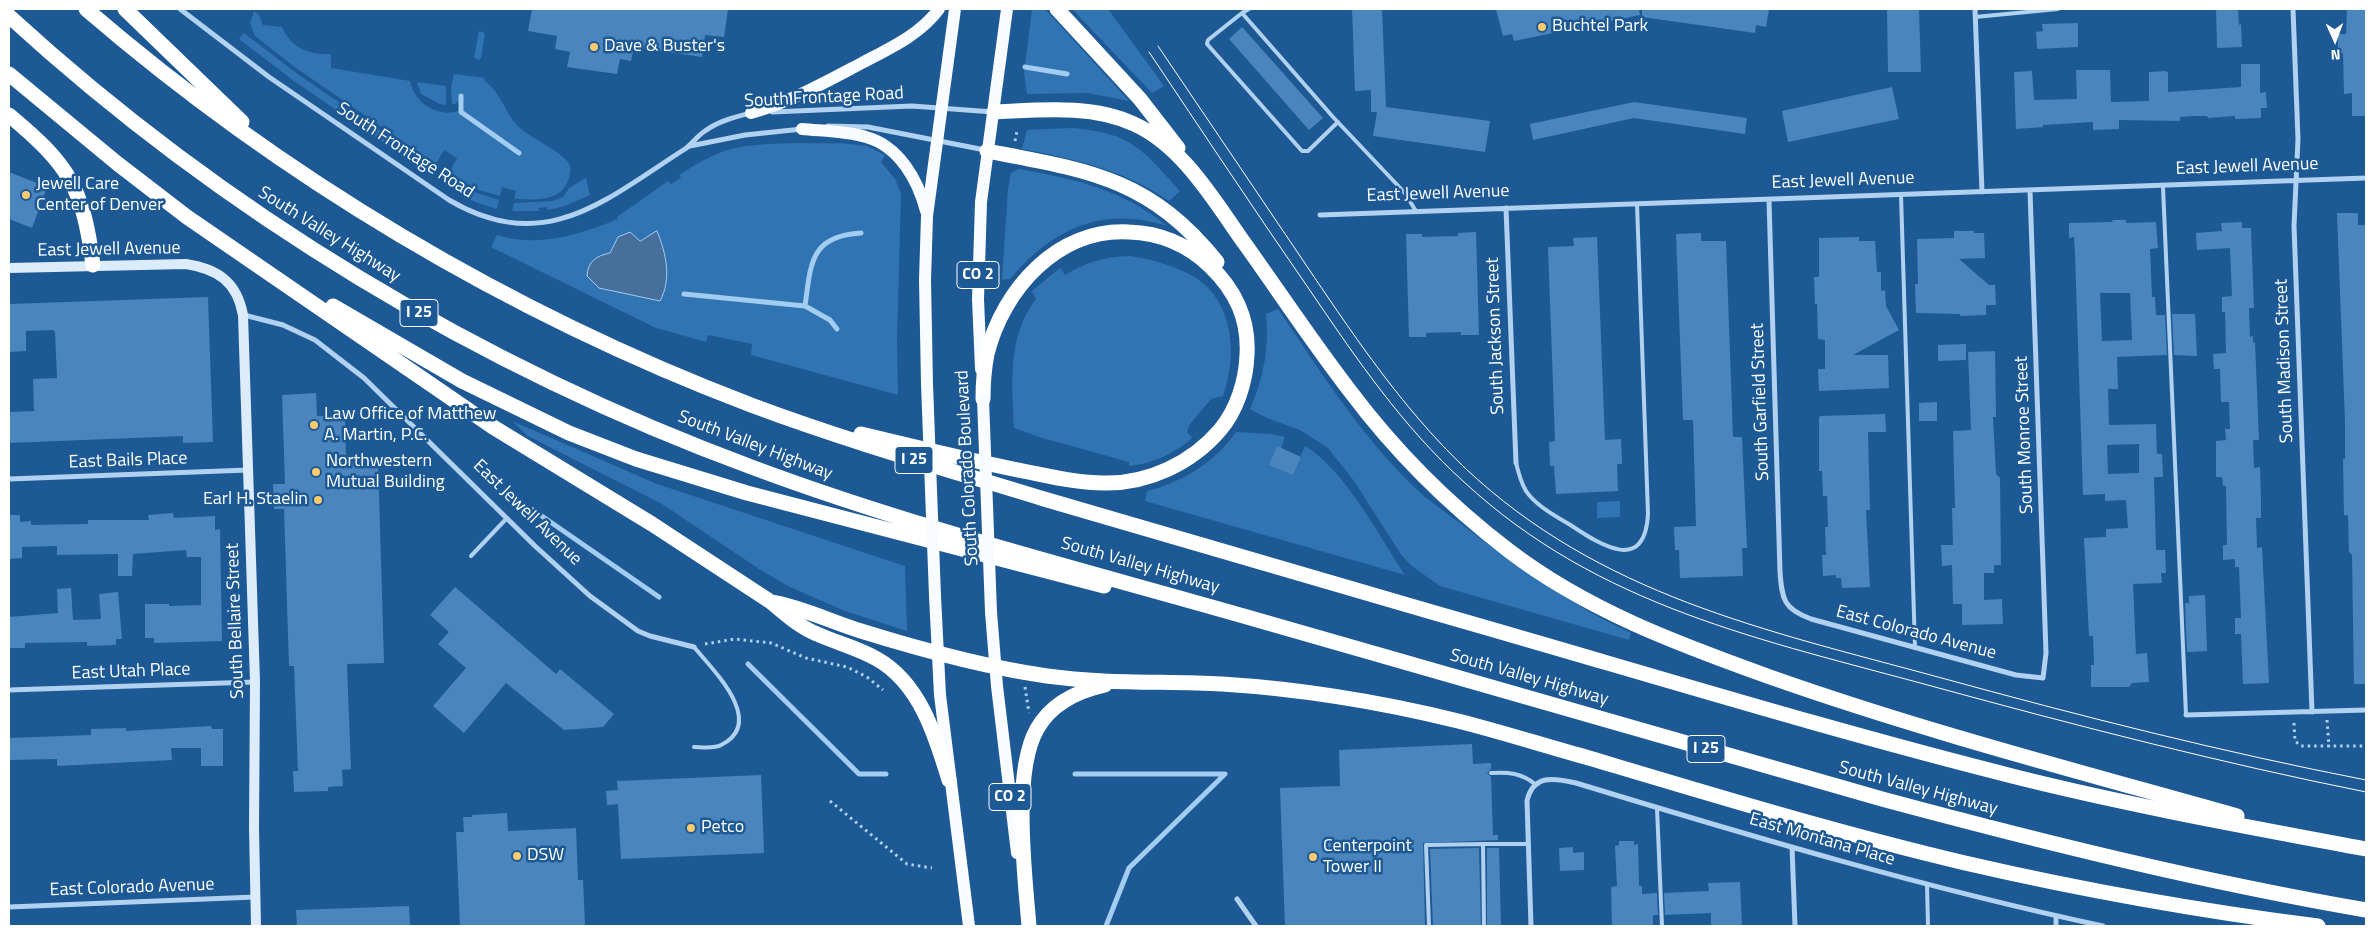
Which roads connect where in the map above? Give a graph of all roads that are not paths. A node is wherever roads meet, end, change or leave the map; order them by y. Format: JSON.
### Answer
{"nodes":[{"id":1,"x":86,"y":9,"type":"edge"},
{"id":2,"x":125,"y":9,"type":"edge"},
{"id":3,"x":180,"y":9,"type":"edge"},
{"id":4,"x":939,"y":9,"type":"edge"},
{"id":5,"x":955,"y":9,"type":"edge"},
{"id":6,"x":1007,"y":9,"type":"edge"},
{"id":7,"x":1058,"y":9,"type":"edge"},
{"id":8,"x":1249,"y":9,"type":"edge"},
{"id":9,"x":1975,"y":9,"type":"edge"},
{"id":10,"x":2058,"y":9,"type":"edge"},
{"id":11,"x":2293,"y":9,"type":"edge"},
{"id":12,"x":1242,"y":13,"type":"junction"},
{"id":13,"x":9,"y":16,"type":"edge"},
{"id":14,"x":1975,"y":18,"type":"junction"},
{"id":15,"x":9,"y":74,"type":"edge"},
{"id":16,"x":941,"y":109,"type":"junction"},
{"id":17,"x":994,"y":112,"type":"junction"},
{"id":18,"x":751,"y":113,"type":"junction"},
{"id":19,"x":9,"y":115,"type":"edge"},
{"id":20,"x":1338,"y":122,"type":"junction"},
{"id":21,"x":802,"y":129,"type":"junction"},
{"id":22,"x":936,"y":140,"type":"junction"},
{"id":23,"x":688,"y":147,"type":"junction"},
{"id":24,"x":272,"y":151,"type":"junction"},
{"id":25,"x":988,"y":151,"type":"junction"},
{"id":26,"x":2366,"y":178,"type":"edge"},
{"id":27,"x":2296,"y":181,"type":"junction"},
{"id":28,"x":1203,"y":187,"type":"junction"},
{"id":29,"x":2163,"y":187,"type":"junction"},
{"id":30,"x":2030,"y":191,"type":"junction"},
{"id":31,"x":1982,"y":192,"type":"junction"},
{"id":32,"x":1901,"y":195,"type":"junction"},
{"id":33,"x":1769,"y":200,"type":"junction"},
{"id":34,"x":1637,"y":204,"type":"junction"},
{"id":35,"x":1506,"y":208,"type":"junction"},
{"id":36,"x":1416,"y":211,"type":"junction"},
{"id":37,"x":1320,"y":215,"type":"dead end"},
{"id":38,"x":928,"y":216,"type":"junction"},
{"id":39,"x":187,"y":217,"type":"junction"},
{"id":40,"x":93,"y":265,"type":"junction"},
{"id":41,"x":9,"y":268,"type":"edge"},
{"id":42,"x":1240,"y":306,"type":"junction"},
{"id":43,"x":243,"y":315,"type":"junction"},
{"id":44,"x":983,"y":399,"type":"junction"},
{"id":45,"x":776,"y":414,"type":"junction"},
{"id":46,"x":1516,"y":463,"type":"joint"},
{"id":47,"x":248,"y":470,"type":"junction"},
{"id":48,"x":9,"y":480,"type":"edge"},
{"id":49,"x":507,"y":518,"type":"junction"},
{"id":50,"x":471,"y":556,"type":"dead end"},
{"id":51,"x":771,"y":602,"type":"junction"},
{"id":52,"x":1785,"y":604,"type":"joint"},
{"id":53,"x":1268,"y":623,"type":"junction"},
{"id":54,"x":694,"y":647,"type":"joint"},
{"id":55,"x":1915,"y":648,"type":"junction"},
{"id":56,"x":937,"y":653,"type":"junction"},
{"id":57,"x":995,"y":667,"type":"junction"},
{"id":58,"x":2043,"y":678,"type":"joint"},
{"id":59,"x":255,"y":682,"type":"junction"},
{"id":60,"x":1160,"y":682,"type":"junction"},
{"id":61,"x":9,"y":690,"type":"edge"},
{"id":62,"x":2366,"y":710,"type":"edge"},
{"id":63,"x":2312,"y":712,"type":"junction"},
{"id":64,"x":2186,"y":715,"type":"joint"},
{"id":65,"x":694,"y":747,"type":"dead end"},
{"id":66,"x":1491,"y":773,"type":"dead end"},
{"id":67,"x":949,"y":780,"type":"junction"},
{"id":68,"x":1535,"y":784,"type":"junction"},
{"id":69,"x":1657,"y":808,"type":"junction"},
{"id":70,"x":1483,"y":844,"type":"junction"},
{"id":71,"x":1528,"y":844,"type":"junction"},
{"id":72,"x":1792,"y":847,"type":"junction"},
{"id":73,"x":2366,"y":849,"type":"edge"},
{"id":74,"x":1927,"y":884,"type":"junction"},
{"id":75,"x":256,"y":897,"type":"junction"},
{"id":76,"x":1237,"y":898,"type":"dead end"},
{"id":77,"x":9,"y":907,"type":"edge"},
{"id":78,"x":2366,"y":910,"type":"edge"},
{"id":79,"x":2056,"y":916,"type":"junction"},
{"id":80,"x":1484,"y":925,"type":"edge"},
{"id":81,"x":256,"y":926,"type":"edge"},
{"id":82,"x":969,"y":926,"type":"edge"},
{"id":83,"x":1028,"y":926,"type":"edge"},
{"id":84,"x":1256,"y":926,"type":"edge"},
{"id":85,"x":1429,"y":926,"type":"edge"},
{"id":86,"x":1531,"y":926,"type":"edge"},
{"id":87,"x":1662,"y":926,"type":"edge"},
{"id":88,"x":1795,"y":926,"type":"edge"},
{"id":89,"x":1928,"y":926,"type":"edge"},
{"id":90,"x":2056,"y":926,"type":"edge"},
{"id":91,"x":2103,"y":926,"type":"edge"},
{"id":92,"x":2318,"y":926,"type":"edge"}],
"edges":[{"from":1,"to":24,"type":"highway","name":"South Valley Highway","number":"I 25"},
{"from":2,"to":24,"type":"highway"},
{"from":3,"to":23,"type":"street","name":"South Frontage Road"},
{"from":4,"to":18,"type":"main road"},
{"from":5,"to":16,"type":"main road","name":"South Colorado Boulevard"},
{"from":6,"to":17,"type":"main road","name":"South Colorado Boulevard","number":"CO 2"},
{"from":7,"to":28,"type":"highway"},
{"from":8,"to":12,"type":"lane"},
{"from":9,"to":14,"type":"street"},
{"from":10,"to":14,"type":"lane"},
{"from":11,"to":27,"type":"street","name":"South Madison Street"},
{"from":12,"to":20,"type":"lane"},
{"from":12,"to":20,"type":"lane"},
{"from":13,"to":53,"type":"highway","name":"South Valley Highway","number":"I 25"},
{"from":14,"to":31,"type":"street"},
{"from":15,"to":39,"type":"highway"},
{"from":16,"to":17,"type":"street","name":"South Frontage Road"},
{"from":16,"to":18,"type":"street","name":"South Frontage Road"},
{"from":16,"to":22,"type":"main road","name":"South Colorado Boulevard"},
{"from":17,"to":25,"type":"main road","name":"South Colorado Boulevard","number":"CO 2"},
{"from":17,"to":28,"type":"highway"},
{"from":18,"to":23,"type":"street","name":"South Frontage Road"},
{"from":19,"to":40,"type":"highway"},
{"from":20,"to":36,"type":"lane"},
{"from":21,"to":22,"type":"street","name":"South Frontage Road"},
{"from":21,"to":23,"type":"street","name":"South Frontage Road"},
{"from":21,"to":38,"type":"main road"},
{"from":22,"to":25,"type":"street","name":"South Frontage Road"},
{"from":22,"to":38,"type":"main road","name":"South Colorado Boulevard"},
{"from":24,"to":45,"type":"highway","name":"South Valley Highway","number":"I 25"},
{"from":25,"to":42,"type":"highway"},
{"from":25,"to":44,"type":"main road","name":"South Colorado Boulevard","number":"CO 2"},
{"from":26,"to":27,"type":"street","name":"East Jewell Avenue"},
{"from":27,"to":29,"type":"street","name":"East Jewell Avenue"},
{"from":27,"to":63,"type":"street","name":"South Madison Street"},
{"from":28,"to":73,"type":"highway"},
{"from":29,"to":30,"type":"street","name":"East Jewell Avenue"},
{"from":29,"to":64,"type":"lane"},
{"from":30,"to":31,"type":"street","name":"East Jewell Avenue"},
{"from":30,"to":58,"type":"street","name":"South Monroe Street"},
{"from":31,"to":32,"type":"street","name":"East Jewell Avenue"},
{"from":32,"to":33,"type":"street","name":"East Jewell Avenue"},
{"from":32,"to":55,"type":"lane"},
{"from":33,"to":34,"type":"street","name":"East Jewell Avenue"},
{"from":33,"to":52,"type":"street","name":"South Garfield Street"},
{"from":34,"to":35,"type":"street","name":"East Jewell Avenue"},
{"from":34,"to":46,"type":"lane"},
{"from":35,"to":36,"type":"street","name":"East Jewell Avenue"},
{"from":35,"to":46,"type":"street","name":"South Jackson Street"},
{"from":36,"to":37,"type":"street","name":"East Jewell Avenue"},
{"from":38,"to":56,"type":"main road","name":"South Colorado Boulevard","bridge":true},
{"from":39,"to":51,"type":"highway"},
{"from":39,"to":53,"type":"highway"},
{"from":40,"to":41,"type":"street","name":"East Jewell Avenue"},
{"from":40,"to":43,"type":"street","name":"East Jewell Avenue"},
{"from":42,"to":44,"type":"highway"},
{"from":42,"to":45,"type":"highway"},
{"from":43,"to":47,"type":"street","name":"South Bellaire Street"},
{"from":43,"to":49,"type":"street","name":"East Jewell Avenue"},
{"from":44,"to":57,"type":"main road","name":"South Colorado Boulevard","number":"CO 2","bridge":true},
{"from":45,"to":73,"type":"highway","name":"South Valley Highway","number":"I 25"},
{"from":47,"to":48,"type":"street","name":"East Bails Place"},
{"from":47,"to":59,"type":"street","name":"South Bellaire Street"},
{"from":49,"to":50,"type":"lane"},
{"from":49,"to":54,"type":"street","name":"East Jewell Avenue"},
{"from":51,"to":56,"type":"highway"},
{"from":51,"to":67,"type":"highway"},
{"from":52,"to":55,"type":"street","name":"East Colorado Avenue"},
{"from":53,"to":78,"type":"highway","name":"South Valley Highway","number":"I 25"},
{"from":54,"to":65,"type":"lane"},
{"from":55,"to":58,"type":"street","name":"East Colorado Avenue"},
{"from":56,"to":57,"type":"highway"},
{"from":56,"to":67,"type":"main road","name":"South Colorado Boulevard"},
{"from":57,"to":60,"type":"highway"},
{"from":57,"to":83,"type":"main road","name":"South Colorado Boulevard","number":"CO 2"},
{"from":59,"to":61,"type":"street","name":"East Utah Place"},
{"from":59,"to":75,"type":"street","name":"South Bellaire Street"},
{"from":60,"to":83,"type":"highway"},
{"from":60,"to":92,"type":"highway"},
{"from":62,"to":63,"type":"street"},
{"from":63,"to":64,"type":"street"},
{"from":66,"to":68,"type":"lane"},
{"from":67,"to":82,"type":"main road","name":"South Colorado Boulevard"},
{"from":68,"to":69,"type":"street","name":"East Montana Place"},
{"from":68,"to":71,"type":"street"},
{"from":69,"to":72,"type":"street","name":"East Montana Place"},
{"from":69,"to":87,"type":"lane"},
{"from":70,"to":71,"type":"lane"},
{"from":70,"to":80,"type":"lane"},
{"from":70,"to":85,"type":"lane"},
{"from":71,"to":86,"type":"street"},
{"from":72,"to":74,"type":"street","name":"East Montana Place"},
{"from":72,"to":88,"type":"street"},
{"from":74,"to":79,"type":"street","name":"East Montana Place"},
{"from":74,"to":89,"type":"lane"},
{"from":75,"to":77,"type":"street","name":"East Colorado Avenue"},
{"from":75,"to":81,"type":"street","name":"South Bellaire Street"},
{"from":76,"to":84,"type":"street"},
{"from":79,"to":90,"type":"street"},
{"from":79,"to":91,"type":"street","name":"East Montana Place"}]}
